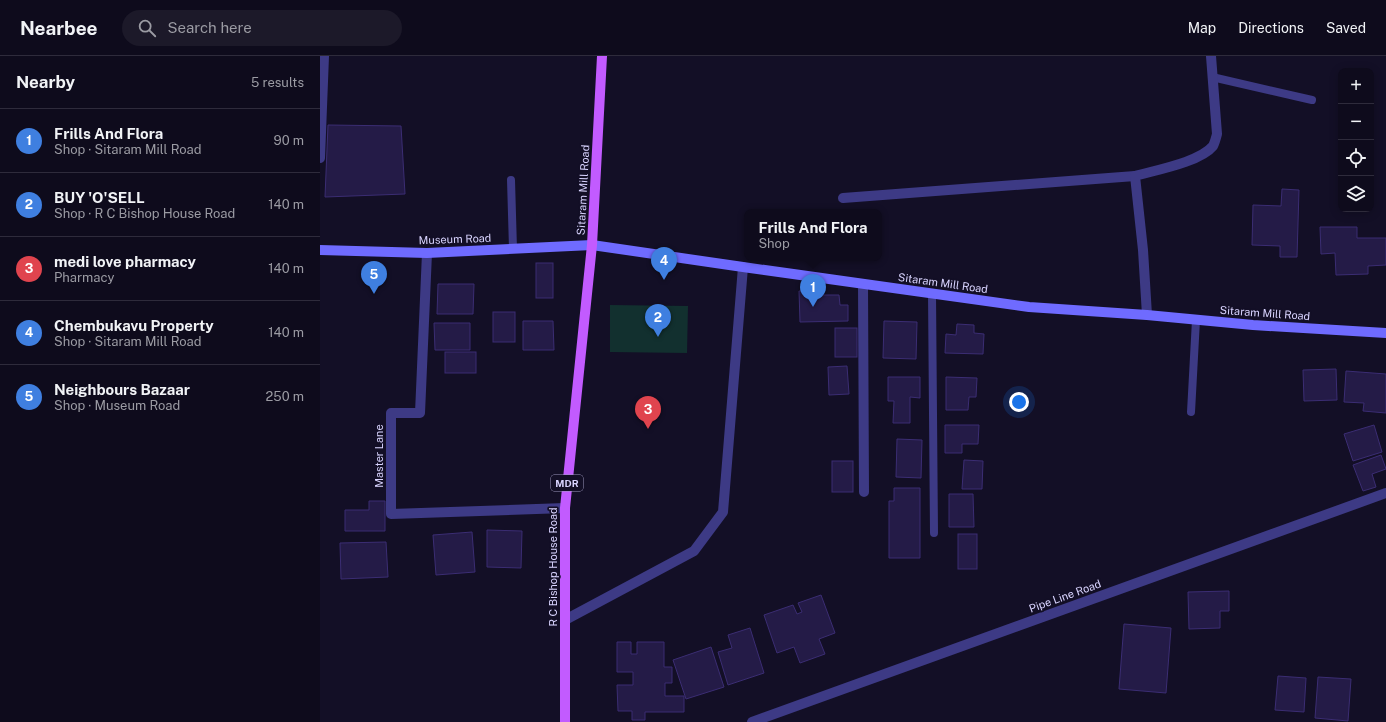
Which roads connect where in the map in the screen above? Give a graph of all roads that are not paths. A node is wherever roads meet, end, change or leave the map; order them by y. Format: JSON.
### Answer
{"nodes":[{"id":1,"x":324,"y":56,"type":"edge"},
{"id":2,"x":602,"y":56,"type":"edge"},
{"id":3,"x":1211,"y":56,"type":"edge"},
{"id":4,"x":1212,"y":77,"type":"junction"},
{"id":5,"x":1312,"y":100,"type":"dead end"},
{"id":6,"x":320,"y":158,"type":"edge"},
{"id":7,"x":1135,"y":176,"type":"junction"},
{"id":8,"x":511,"y":180,"type":"dead end"},
{"id":9,"x":843,"y":198,"type":"dead end"},
{"id":10,"x":592,"y":245,"type":"junction"},
{"id":11,"x":513,"y":249,"type":"junction"},
{"id":12,"x":320,"y":250,"type":"edge"},
{"id":13,"x":427,"y":253,"type":"junction"},
{"id":14,"x":743,"y":267,"type":"junction"},
{"id":15,"x":863,"y":284,"type":"junction"},
{"id":16,"x":932,"y":293,"type":"junction"},
{"id":17,"x":1147,"y":315,"type":"junction"},
{"id":18,"x":1196,"y":320,"type":"junction"},
{"id":19,"x":1386,"y":333,"type":"edge"},
{"id":20,"x":1191,"y":412,"type":"dead end"},
{"id":21,"x":864,"y":492,"type":"dead end"},
{"id":22,"x":1386,"y":493,"type":"edge"},
{"id":23,"x":564,"y":508,"type":"junction"},
{"id":24,"x":934,"y":533,"type":"dead end"},
{"id":25,"x":565,"y":620,"type":"junction"},
{"id":26,"x":775,"y":718,"type":"edge"},
{"id":27,"x":565,"y":722,"type":"edge"},
{"id":28,"x":752,"y":722,"type":"edge"}],
"edges":[{"from":1,"to":6,"type":"street"},
{"from":2,"to":10,"type":"main road","name":"Sitaram Mill Road"},
{"from":3,"to":4,"type":"street"},
{"from":4,"to":5,"type":"lane"},
{"from":4,"to":7,"type":"street"},
{"from":7,"to":9,"type":"street"},
{"from":7,"to":17,"type":"street"},
{"from":8,"to":11,"type":"lane"},
{"from":10,"to":11,"type":"main road","name":"Museum Road"},
{"from":10,"to":14,"type":"main road","name":"Sitaram Mill Road"},
{"from":10,"to":23,"type":"main road","name":"R C Bishop House Road","number":"MDR"},
{"from":11,"to":13,"type":"main road","name":"Museum Road"},
{"from":12,"to":13,"type":"main road","name":"Museum Road"},
{"from":13,"to":23,"type":"street","name":"Master Lane"},
{"from":14,"to":15,"type":"main road","name":"Sitaram Mill Road"},
{"from":14,"to":25,"type":"street"},
{"from":15,"to":16,"type":"main road","name":"Sitaram Mill Road"},
{"from":15,"to":21,"type":"street"},
{"from":16,"to":17,"type":"main road","name":"Sitaram Mill Road"},
{"from":16,"to":24,"type":"lane"},
{"from":17,"to":18,"type":"main road","name":"Sitaram Mill Road"},
{"from":18,"to":19,"type":"main road","name":"Sitaram Mill Road"},
{"from":18,"to":20,"type":"lane"},
{"from":22,"to":26,"type":"street","name":"Pipe Line Road"},
{"from":23,"to":25,"type":"main road","name":"R C Bishop House Road","number":"MDR"},
{"from":25,"to":27,"type":"main road","name":"R C Bishop House Road","number":"MDR"},
{"from":26,"to":28,"type":"street","name":"Pipe Line Road"}]}
